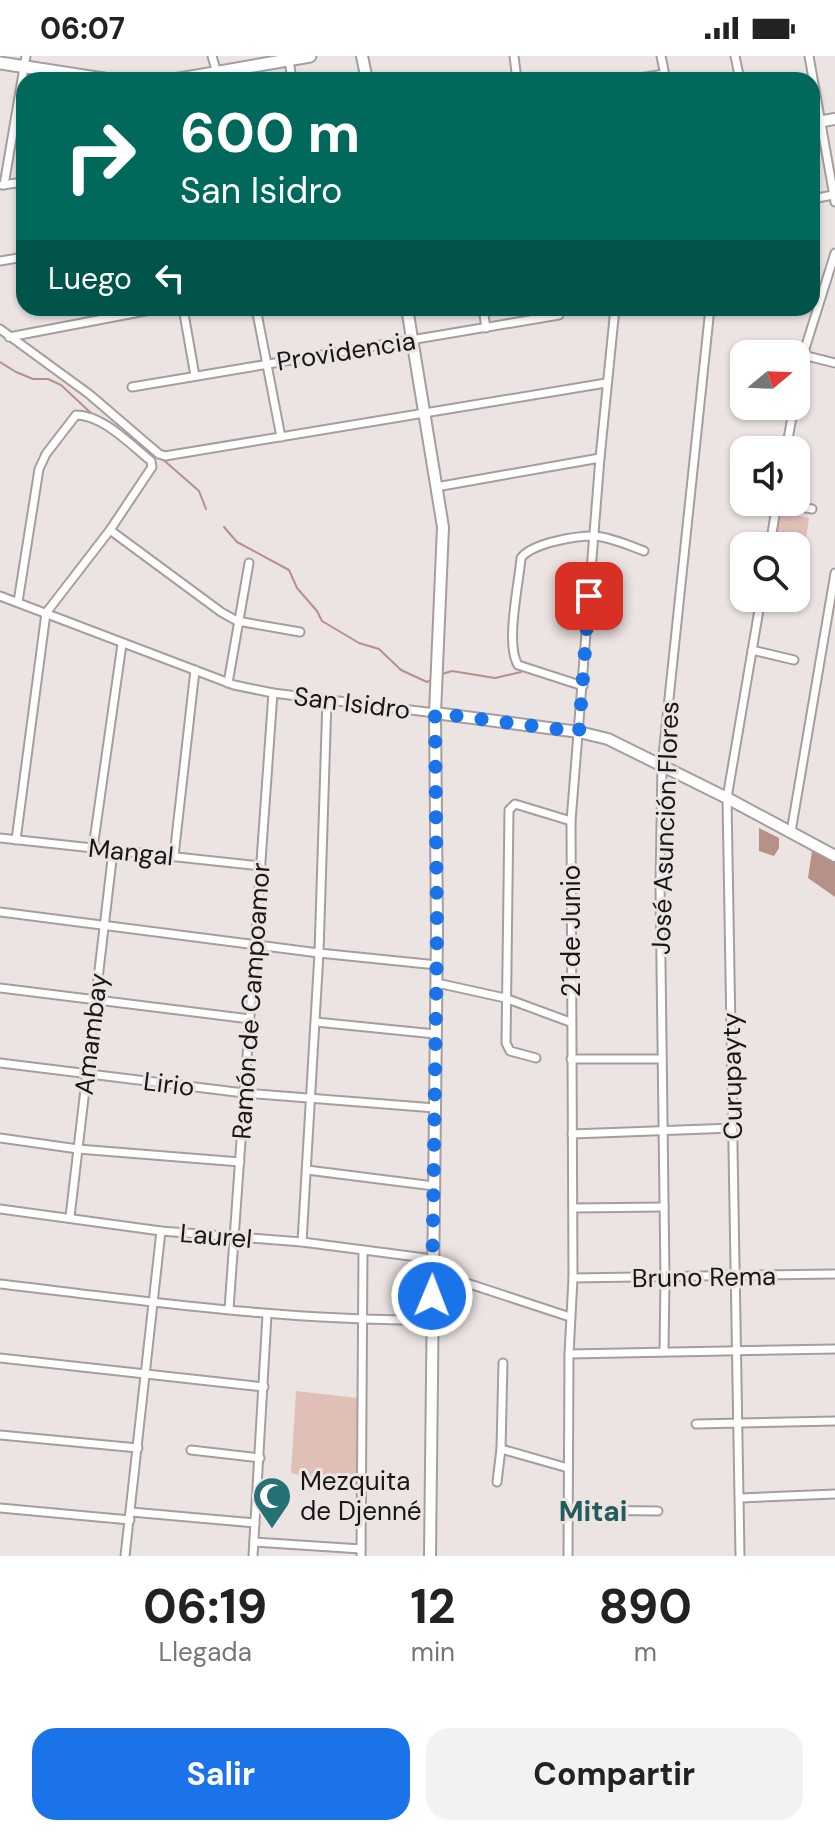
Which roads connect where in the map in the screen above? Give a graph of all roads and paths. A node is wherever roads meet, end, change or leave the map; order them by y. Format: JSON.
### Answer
{"nodes":[{"id":1,"x":310,"y":56,"type":"edge"},
{"id":2,"x":289,"y":60,"type":"junction"},
{"id":3,"x":25,"y":62,"type":"edge"},
{"id":4,"x":0,"y":63,"type":"edge"},
{"id":5,"x":72,"y":72,"type":"edge"},
{"id":6,"x":236,"y":72,"type":"edge"},
{"id":7,"x":291,"y":72,"type":"edge"},
{"id":8,"x":16,"y":111,"type":"edge"},
{"id":9,"x":820,"y":139,"type":"edge"},
{"id":10,"x":2,"y":186,"type":"edge"},
{"id":11,"x":834,"y":199,"type":"edge"},
{"id":12,"x":835,"y":253,"type":"edge"},
{"id":13,"x":820,"y":301,"type":"edge"},
{"id":14,"x":119,"y":316,"type":"edge"},
{"id":15,"x":184,"y":316,"type":"edge"},
{"id":16,"x":258,"y":316,"type":"edge"},
{"id":17,"x":408,"y":316,"type":"edge"},
{"id":18,"x":484,"y":316,"type":"edge"},
{"id":19,"x":541,"y":316,"type":"edge"},
{"id":20,"x":614,"y":316,"type":"edge"},
{"id":21,"x":709,"y":316,"type":"edge"},
{"id":22,"x":815,"y":316,"type":"edge"},
{"id":23,"x":486,"y":328,"type":"junction"},
{"id":24,"x":0,"y":329,"type":"edge"},
{"id":25,"x":9,"y":337,"type":"junction"},
{"id":26,"x":412,"y":340,"type":"junction"},
{"id":27,"x":808,"y":340,"type":"edge"},
{"id":28,"x":810,"y":357,"type":"edge"},
{"id":29,"x":835,"y":363,"type":"edge"},
{"id":30,"x":267,"y":364,"type":"junction"},
{"id":31,"x":195,"y":376,"type":"junction"},
{"id":32,"x":606,"y":383,"type":"junction"},
{"id":33,"x":132,"y":387,"type":"dead end"},
{"id":34,"x":424,"y":411,"type":"junction"},
{"id":35,"x":281,"y":437,"type":"junction"},
{"id":36,"x":600,"y":458,"type":"junction"},
{"id":37,"x":436,"y":487,"type":"junction"},
{"id":38,"x":110,"y":530,"type":"junction"},
{"id":39,"x":594,"y":536,"type":"junction"},
{"id":40,"x":644,"y":551,"type":"dead end"},
{"id":41,"x":249,"y":563,"type":"dead end"},
{"id":42,"x":835,"y":573,"type":"edge"},
{"id":43,"x":0,"y":596,"type":"edge"},
{"id":44,"x":18,"y":602,"type":"junction"},
{"id":45,"x":759,"y":612,"type":"edge"},
{"id":46,"x":46,"y":613,"type":"junction"},
{"id":47,"x":237,"y":621,"type":"junction"},
{"id":48,"x":300,"y":632,"type":"dead end"},
{"id":49,"x":122,"y":644,"type":"junction"},
{"id":50,"x":752,"y":650,"type":"junction"},
{"id":51,"x":794,"y":660,"type":"dead end"},
{"id":52,"x":195,"y":670,"type":"junction"},
{"id":53,"x":228,"y":683,"type":"junction"},
{"id":54,"x":583,"y":686,"type":"junction"},
{"id":55,"x":273,"y":693,"type":"junction"},
{"id":56,"x":327,"y":699,"type":"junction"},
{"id":57,"x":435,"y":713,"type":"junction"},
{"id":58,"x":579,"y":732,"type":"junction"},
{"id":59,"x":662,"y":765,"type":"junction"},
{"id":60,"x":727,"y":798,"type":"junction"},
{"id":61,"x":571,"y":821,"type":"junction"},
{"id":62,"x":791,"y":832,"type":"junction"},
{"id":63,"x":0,"y":838,"type":"edge"},
{"id":64,"x":16,"y":840,"type":"junction"},
{"id":65,"x":93,"y":848,"type":"junction"},
{"id":66,"x":113,"y":851,"type":"junction"},
{"id":67,"x":174,"y":856,"type":"junction"},
{"id":68,"x":835,"y":856,"type":"edge"},
{"id":69,"x":261,"y":866,"type":"junction"},
{"id":70,"x":0,"y":912,"type":"edge"},
{"id":71,"x":104,"y":926,"type":"junction"},
{"id":72,"x":257,"y":946,"type":"junction"},
{"id":73,"x":319,"y":953,"type":"junction"},
{"id":74,"x":437,"y":965,"type":"junction"},
{"id":75,"x":437,"y":983,"type":"junction"},
{"id":76,"x":0,"y":988,"type":"edge"},
{"id":77,"x":505,"y":998,"type":"junction"},
{"id":78,"x":94,"y":1000,"type":"junction"},
{"id":79,"x":250,"y":1019,"type":"junction"},
{"id":80,"x":316,"y":1022,"type":"junction"},
{"id":81,"x":570,"y":1022,"type":"junction"},
{"id":82,"x":435,"y":1034,"type":"junction"},
{"id":83,"x":536,"y":1058,"type":"dead end"},
{"id":84,"x":571,"y":1059,"type":"junction"},
{"id":85,"x":662,"y":1059,"type":"junction"},
{"id":86,"x":0,"y":1063,"type":"edge"},
{"id":87,"x":85,"y":1074,"type":"junction"},
{"id":88,"x":244,"y":1093,"type":"junction"},
{"id":89,"x":311,"y":1097,"type":"junction"},
{"id":90,"x":435,"y":1108,"type":"junction"},
{"id":91,"x":733,"y":1128,"type":"junction"},
{"id":92,"x":663,"y":1132,"type":"junction"},
{"id":93,"x":572,"y":1134,"type":"junction"},
{"id":94,"x":0,"y":1138,"type":"edge"},
{"id":95,"x":78,"y":1149,"type":"junction"},
{"id":96,"x":240,"y":1162,"type":"junction"},
{"id":97,"x":307,"y":1170,"type":"junction"},
{"id":98,"x":434,"y":1186,"type":"junction"},
{"id":99,"x":664,"y":1207,"type":"junction"},
{"id":100,"x":573,"y":1208,"type":"junction"},
{"id":101,"x":0,"y":1209,"type":"edge"},
{"id":102,"x":70,"y":1217,"type":"junction"},
{"id":103,"x":161,"y":1231,"type":"junction"},
{"id":104,"x":235,"y":1238,"type":"junction"},
{"id":105,"x":302,"y":1242,"type":"junction"},
{"id":106,"x":363,"y":1250,"type":"junction"},
{"id":107,"x":433,"y":1259,"type":"junction"},
{"id":108,"x":433,"y":1272,"type":"junction"},
{"id":109,"x":835,"y":1274,"type":"edge"},
{"id":110,"x":735,"y":1277,"type":"junction"},
{"id":111,"x":573,"y":1278,"type":"junction"},
{"id":112,"x":665,"y":1278,"type":"junction"},
{"id":113,"x":0,"y":1284,"type":"edge"},
{"id":114,"x":153,"y":1302,"type":"junction"},
{"id":115,"x":229,"y":1309,"type":"junction"},
{"id":116,"x":267,"y":1315,"type":"junction"},
{"id":117,"x":570,"y":1317,"type":"junction"},
{"id":118,"x":432,"y":1320,"type":"junction"},
{"id":119,"x":363,"y":1321,"type":"junction"},
{"id":120,"x":737,"y":1349,"type":"junction"},
{"id":121,"x":835,"y":1349,"type":"edge"},
{"id":122,"x":664,"y":1351,"type":"junction"},
{"id":123,"x":569,"y":1354,"type":"junction"},
{"id":124,"x":0,"y":1358,"type":"edge"},
{"id":125,"x":503,"y":1363,"type":"dead end"},
{"id":126,"x":147,"y":1375,"type":"junction"},
{"id":127,"x":264,"y":1387,"type":"junction"},
{"id":128,"x":835,"y":1421,"type":"edge"},
{"id":129,"x":739,"y":1423,"type":"junction"},
{"id":130,"x":696,"y":1424,"type":"dead end"},
{"id":131,"x":0,"y":1435,"type":"edge"},
{"id":132,"x":138,"y":1448,"type":"junction"},
{"id":133,"x":501,"y":1449,"type":"junction"},
{"id":134,"x":191,"y":1450,"type":"dead end"},
{"id":135,"x":260,"y":1458,"type":"junction"},
{"id":136,"x":568,"y":1468,"type":"junction"},
{"id":137,"x":497,"y":1482,"type":"dead end"},
{"id":138,"x":835,"y":1494,"type":"edge"},
{"id":139,"x":741,"y":1498,"type":"junction"},
{"id":140,"x":0,"y":1508,"type":"edge"},
{"id":141,"x":568,"y":1510,"type":"junction"},
{"id":142,"x":658,"y":1511,"type":"dead end"},
{"id":143,"x":131,"y":1516,"type":"junction"},
{"id":144,"x":255,"y":1523,"type":"junction"},
{"id":145,"x":254,"y":1542,"type":"junction"},
{"id":146,"x":361,"y":1552,"type":"edge"},
{"id":147,"x":125,"y":1556,"type":"edge"},
{"id":148,"x":253,"y":1556,"type":"edge"},
{"id":149,"x":430,"y":1556,"type":"edge"},
{"id":150,"x":568,"y":1556,"type":"edge"},
{"id":151,"x":740,"y":1556,"type":"edge"}],
"edges":[{"from":1,"to":2,"type":"main road"},
{"from":2,"to":6,"type":"main road"},
{"from":2,"to":7,"type":"street"},
{"from":3,"to":4,"type":"main road"},
{"from":3,"to":5,"type":"main road"},
{"from":8,"to":10,"type":"street"},
{"from":9,"to":11,"type":"street"},
{"from":12,"to":13,"type":"street"},
{"from":14,"to":25,"type":"street"},
{"from":15,"to":31,"type":"street"},
{"from":16,"to":30,"type":"street"},
{"from":17,"to":26,"type":"street"},
{"from":18,"to":23,"type":"street"},
{"from":19,"to":23,"type":"street","name":"Providencia"},
{"from":20,"to":32,"type":"street","name":"21 de Junio"},
{"from":21,"to":59,"type":"street","name":"José Asunción Flores"},
{"from":22,"to":27,"type":"street"},
{"from":23,"to":26,"type":"street","name":"Providencia"},
{"from":24,"to":25,"type":"street"},
{"from":25,"to":35,"type":"street"},
{"from":26,"to":30,"type":"street","name":"Providencia"},
{"from":26,"to":34,"type":"street"},
{"from":28,"to":29,"type":"street"},
{"from":30,"to":31,"type":"street","name":"Providencia"},
{"from":30,"to":35,"type":"street"},
{"from":31,"to":33,"type":"street","name":"Providencia"},
{"from":32,"to":34,"type":"street"},
{"from":32,"to":36,"type":"street","name":"21 de Junio"},
{"from":34,"to":35,"type":"street"},
{"from":34,"to":37,"type":"street"},
{"from":36,"to":37,"type":"street"},
{"from":36,"to":39,"type":"street","name":"21 de Junio"},
{"from":37,"to":57,"type":"street"},
{"from":38,"to":44,"type":"street"},
{"from":38,"to":46,"type":"street"},
{"from":38,"to":47,"type":"street"},
{"from":39,"to":40,"type":"street"},
{"from":39,"to":54,"type":"street","name":"21 de Junio"},
{"from":39,"to":54,"type":"street"},
{"from":41,"to":47,"type":"street"},
{"from":42,"to":62,"type":"street"},
{"from":43,"to":44,"type":"street","name":"San Isidro"},
{"from":44,"to":46,"type":"street","name":"San Isidro"},
{"from":45,"to":50,"type":"street","name":"Curupayty"},
{"from":46,"to":49,"type":"street","name":"San Isidro"},
{"from":46,"to":64,"type":"street"},
{"from":47,"to":48,"type":"street"},
{"from":47,"to":53,"type":"street"},
{"from":49,"to":52,"type":"street","name":"San Isidro"},
{"from":49,"to":65,"type":"street"},
{"from":50,"to":51,"type":"street"},
{"from":50,"to":60,"type":"street","name":"Curupayty"},
{"from":52,"to":53,"type":"street","name":"San Isidro"},
{"from":52,"to":67,"type":"street"},
{"from":53,"to":55,"type":"street","name":"San Isidro"},
{"from":54,"to":58,"type":"street","name":"21 de Junio"},
{"from":55,"to":56,"type":"street","name":"San Isidro"},
{"from":55,"to":69,"type":"street","name":"Ramón de Campoamor"},
{"from":56,"to":57,"type":"street","name":"San Isidro"},
{"from":56,"to":73,"type":"street"},
{"from":57,"to":58,"type":"street","name":"San Isidro"},
{"from":57,"to":74,"type":"street"},
{"from":58,"to":59,"type":"street","name":"San Isidro"},
{"from":58,"to":61,"type":"street","name":"21 de Junio"},
{"from":59,"to":60,"type":"street","name":"San Isidro"},
{"from":59,"to":85,"type":"street","name":"José Asunción Flores"},
{"from":60,"to":62,"type":"street","name":"San Isidro"},
{"from":60,"to":91,"type":"street","name":"Curupayty"},
{"from":61,"to":77,"type":"street"},
{"from":61,"to":81,"type":"street","name":"21 de Junio"},
{"from":62,"to":68,"type":"street","name":"San Isidro"},
{"from":63,"to":64,"type":"street","name":"Mangal"},
{"from":64,"to":65,"type":"street","name":"Mangal"},
{"from":65,"to":66,"type":"street","name":"Mangal"},
{"from":66,"to":67,"type":"street","name":"Mangal"},
{"from":66,"to":71,"type":"street","name":"Amambay"},
{"from":67,"to":69,"type":"street","name":"Mangal"},
{"from":69,"to":72,"type":"street","name":"Ramón de Campoamor"},
{"from":70,"to":71,"type":"street"},
{"from":71,"to":72,"type":"street"},
{"from":71,"to":78,"type":"street","name":"Amambay"},
{"from":72,"to":73,"type":"street"},
{"from":72,"to":79,"type":"street","name":"Ramón de Campoamor"},
{"from":73,"to":74,"type":"street"},
{"from":73,"to":80,"type":"street"},
{"from":74,"to":75,"type":"street"},
{"from":75,"to":77,"type":"street"},
{"from":75,"to":82,"type":"street"},
{"from":76,"to":78,"type":"street"},
{"from":77,"to":81,"type":"street"},
{"from":77,"to":83,"type":"street"},
{"from":78,"to":79,"type":"street"},
{"from":78,"to":87,"type":"street","name":"Amambay"},
{"from":79,"to":88,"type":"street","name":"Ramón de Campoamor"},
{"from":80,"to":82,"type":"street"},
{"from":80,"to":89,"type":"street"},
{"from":81,"to":84,"type":"street","name":"21 de Junio"},
{"from":82,"to":90,"type":"street"},
{"from":84,"to":85,"type":"street"},
{"from":84,"to":93,"type":"street","name":"21 de Junio"},
{"from":85,"to":92,"type":"street","name":"José Asunción Flores"},
{"from":86,"to":87,"type":"street","name":"Lirio"},
{"from":87,"to":88,"type":"street","name":"Lirio"},
{"from":87,"to":95,"type":"street","name":"Amambay"},
{"from":88,"to":89,"type":"street","name":"Lirio"},
{"from":88,"to":96,"type":"street","name":"Ramón de Campoamor"},
{"from":89,"to":90,"type":"street","name":"Lirio"},
{"from":89,"to":97,"type":"street"},
{"from":90,"to":98,"type":"street"},
{"from":91,"to":92,"type":"street"},
{"from":91,"to":110,"type":"street","name":"Curupayty"},
{"from":92,"to":93,"type":"street"},
{"from":92,"to":99,"type":"street","name":"José Asunción Flores"},
{"from":93,"to":100,"type":"street","name":"21 de Junio"},
{"from":94,"to":95,"type":"street"},
{"from":95,"to":96,"type":"street"},
{"from":95,"to":102,"type":"street","name":"Amambay"},
{"from":96,"to":104,"type":"street","name":"Ramón de Campoamor"},
{"from":97,"to":98,"type":"street"},
{"from":97,"to":105,"type":"street"},
{"from":98,"to":107,"type":"street"},
{"from":99,"to":100,"type":"street"},
{"from":99,"to":112,"type":"street","name":"José Asunción Flores"},
{"from":100,"to":111,"type":"street","name":"21 de Junio"},
{"from":101,"to":102,"type":"street","name":"Laurel"},
{"from":102,"to":103,"type":"street","name":"Laurel"},
{"from":103,"to":104,"type":"street","name":"Laurel"},
{"from":103,"to":114,"type":"street"},
{"from":104,"to":105,"type":"street","name":"Laurel"},
{"from":104,"to":115,"type":"street","name":"Ramón de Campoamor"},
{"from":105,"to":106,"type":"street","name":"Laurel"},
{"from":106,"to":107,"type":"street","name":"Laurel"},
{"from":106,"to":119,"type":"street"},
{"from":107,"to":108,"type":"street"},
{"from":108,"to":117,"type":"street"},
{"from":108,"to":118,"type":"street"},
{"from":109,"to":110,"type":"street","name":"Bruno Rema"},
{"from":110,"to":112,"type":"street","name":"Bruno Rema"},
{"from":110,"to":120,"type":"street","name":"Curupayty"},
{"from":111,"to":112,"type":"street","name":"Bruno Rema"},
{"from":111,"to":117,"type":"street","name":"21 de Junio"},
{"from":112,"to":122,"type":"street","name":"José Asunción Flores"},
{"from":113,"to":114,"type":"street"},
{"from":114,"to":115,"type":"street"},
{"from":114,"to":126,"type":"street"},
{"from":115,"to":116,"type":"street"},
{"from":116,"to":119,"type":"street"},
{"from":116,"to":127,"type":"street"},
{"from":117,"to":123,"type":"street","name":"21 de Junio"},
{"from":118,"to":119,"type":"street"},
{"from":118,"to":149,"type":"street"},
{"from":119,"to":146,"type":"street"},
{"from":120,"to":121,"type":"street"},
{"from":120,"to":122,"type":"street"},
{"from":120,"to":129,"type":"street","name":"Curupayty"},
{"from":122,"to":123,"type":"street"},
{"from":123,"to":136,"type":"street","name":"21 de Junio"},
{"from":124,"to":126,"type":"street"},
{"from":125,"to":133,"type":"street"},
{"from":126,"to":127,"type":"street"},
{"from":126,"to":132,"type":"street"},
{"from":127,"to":135,"type":"street"},
{"from":128,"to":129,"type":"street"},
{"from":129,"to":130,"type":"street"},
{"from":129,"to":139,"type":"street","name":"Curupayty"},
{"from":131,"to":132,"type":"street"},
{"from":132,"to":143,"type":"street"},
{"from":133,"to":136,"type":"street"},
{"from":133,"to":137,"type":"street"},
{"from":134,"to":135,"type":"street"},
{"from":135,"to":144,"type":"street"},
{"from":136,"to":141,"type":"street","name":"21 de Junio"},
{"from":138,"to":139,"type":"street"},
{"from":139,"to":151,"type":"street","name":"Curupayty"},
{"from":140,"to":143,"type":"street"},
{"from":141,"to":142,"type":"street"},
{"from":141,"to":150,"type":"street","name":"21 de Junio"},
{"from":143,"to":144,"type":"street"},
{"from":143,"to":147,"type":"street"},
{"from":144,"to":145,"type":"street"},
{"from":145,"to":146,"type":"street"},
{"from":145,"to":148,"type":"street"}]}
